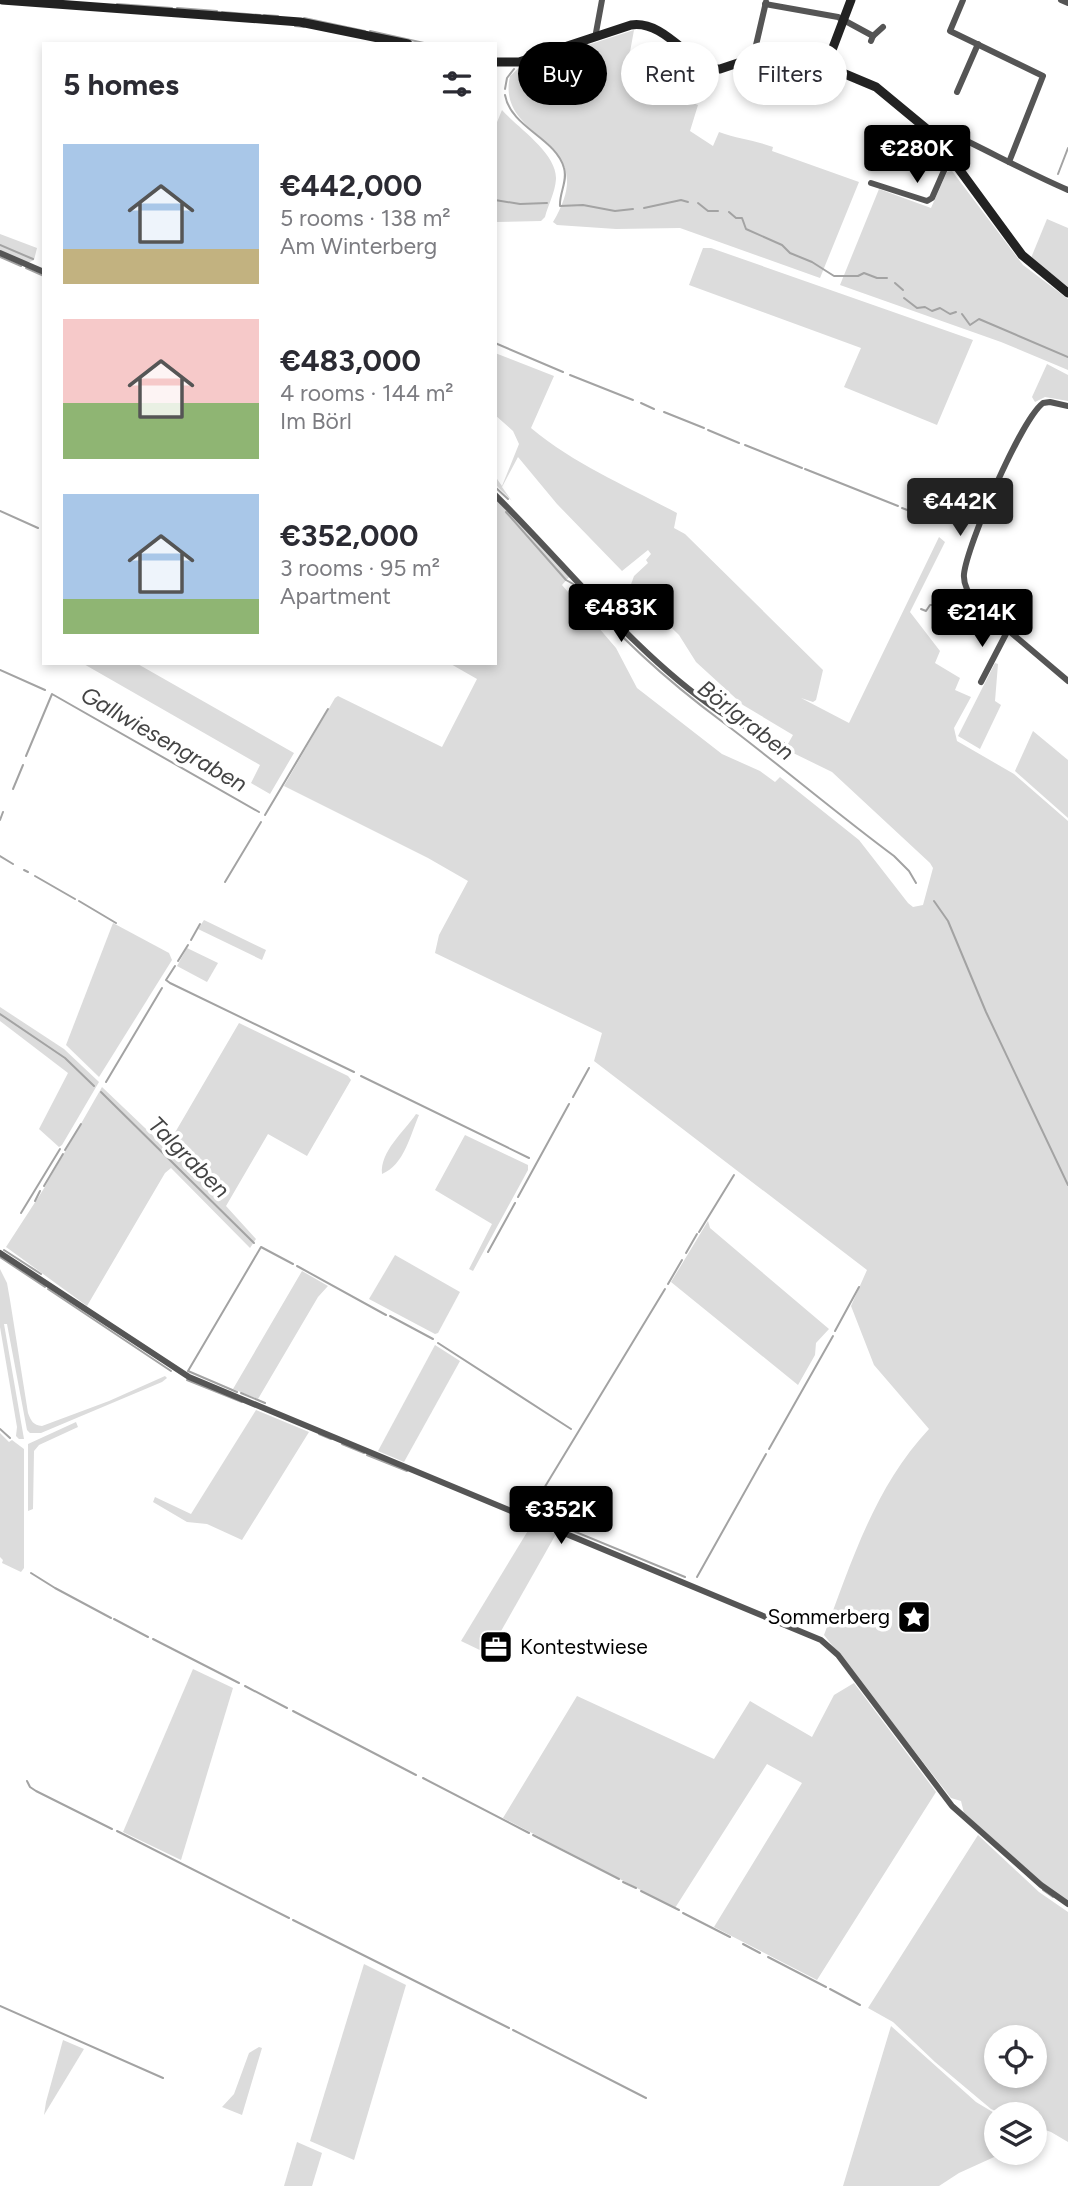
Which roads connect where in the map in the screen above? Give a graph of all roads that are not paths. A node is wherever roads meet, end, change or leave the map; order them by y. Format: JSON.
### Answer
{"nodes":[{"id":1,"x":2,"y":0,"type":"edge"},
{"id":2,"x":602,"y":0,"type":"edge"},
{"id":3,"x":851,"y":0,"type":"edge"},
{"id":4,"x":963,"y":0,"type":"edge"},
{"id":5,"x":1061,"y":0,"type":"edge"},
{"id":6,"x":766,"y":2,"type":"edge"},
{"id":7,"x":1068,"y":3,"type":"edge"},
{"id":8,"x":842,"y":19,"type":"junction"},
{"id":9,"x":883,"y":27,"type":"dead end"},
{"id":10,"x":595,"y":38,"type":"junction"},
{"id":11,"x":399,"y":42,"type":"edge"},
{"id":12,"x":756,"y":42,"type":"edge"},
{"id":13,"x":834,"y":42,"type":"edge"},
{"id":14,"x":978,"y":44,"type":"junction"},
{"id":15,"x":497,"y":62,"type":"edge"},
{"id":16,"x":733,"y":65,"type":"edge"},
{"id":17,"x":847,"y":75,"type":"edge"},
{"id":18,"x":957,"y":92,"type":"dead end"},
{"id":19,"x":931,"y":132,"type":"junction"},
{"id":20,"x":950,"y":157,"type":"junction"},
{"id":21,"x":1009,"y":162,"type":"junction"},
{"id":22,"x":871,"y":183,"type":"dead end"},
{"id":23,"x":1068,"y":190,"type":"edge"},
{"id":24,"x":0,"y":253,"type":"edge"},
{"id":25,"x":42,"y":271,"type":"edge"},
{"id":26,"x":1068,"y":293,"type":"edge"},
{"id":27,"x":1068,"y":405,"type":"edge"},
{"id":28,"x":497,"y":497,"type":"edge"},
{"id":29,"x":1008,"y":630,"type":"junction"},
{"id":30,"x":1068,"y":681,"type":"edge"},
{"id":31,"x":981,"y":682,"type":"dead end"},
{"id":32,"x":783,"y":745,"type":"dead end"},
{"id":33,"x":0,"y":1253,"type":"edge"},
{"id":34,"x":1068,"y":1904,"type":"edge"}],
"edges":[{"from":1,"to":11,"type":"street"},
{"from":2,"to":10,"type":"street"},
{"from":3,"to":8,"type":"street"},
{"from":4,"to":14,"type":"street"},
{"from":5,"to":7,"type":"street"},
{"from":6,"to":8,"type":"street"},
{"from":6,"to":12,"type":"street"},
{"from":8,"to":9,"type":"street"},
{"from":8,"to":13,"type":"street"},
{"from":10,"to":15,"type":"street"},
{"from":10,"to":16,"type":"street"},
{"from":14,"to":18,"type":"street"},
{"from":14,"to":21,"type":"street"},
{"from":17,"to":19,"type":"street"},
{"from":19,"to":20,"type":"street"},
{"from":19,"to":21,"type":"street"},
{"from":20,"to":22,"type":"street"},
{"from":20,"to":26,"type":"street"},
{"from":21,"to":23,"type":"street"},
{"from":24,"to":25,"type":"street"},
{"from":27,"to":29,"type":"street"},
{"from":28,"to":32,"type":"street"},
{"from":29,"to":30,"type":"street"},
{"from":29,"to":31,"type":"street"},
{"from":33,"to":34,"type":"street"}]}
